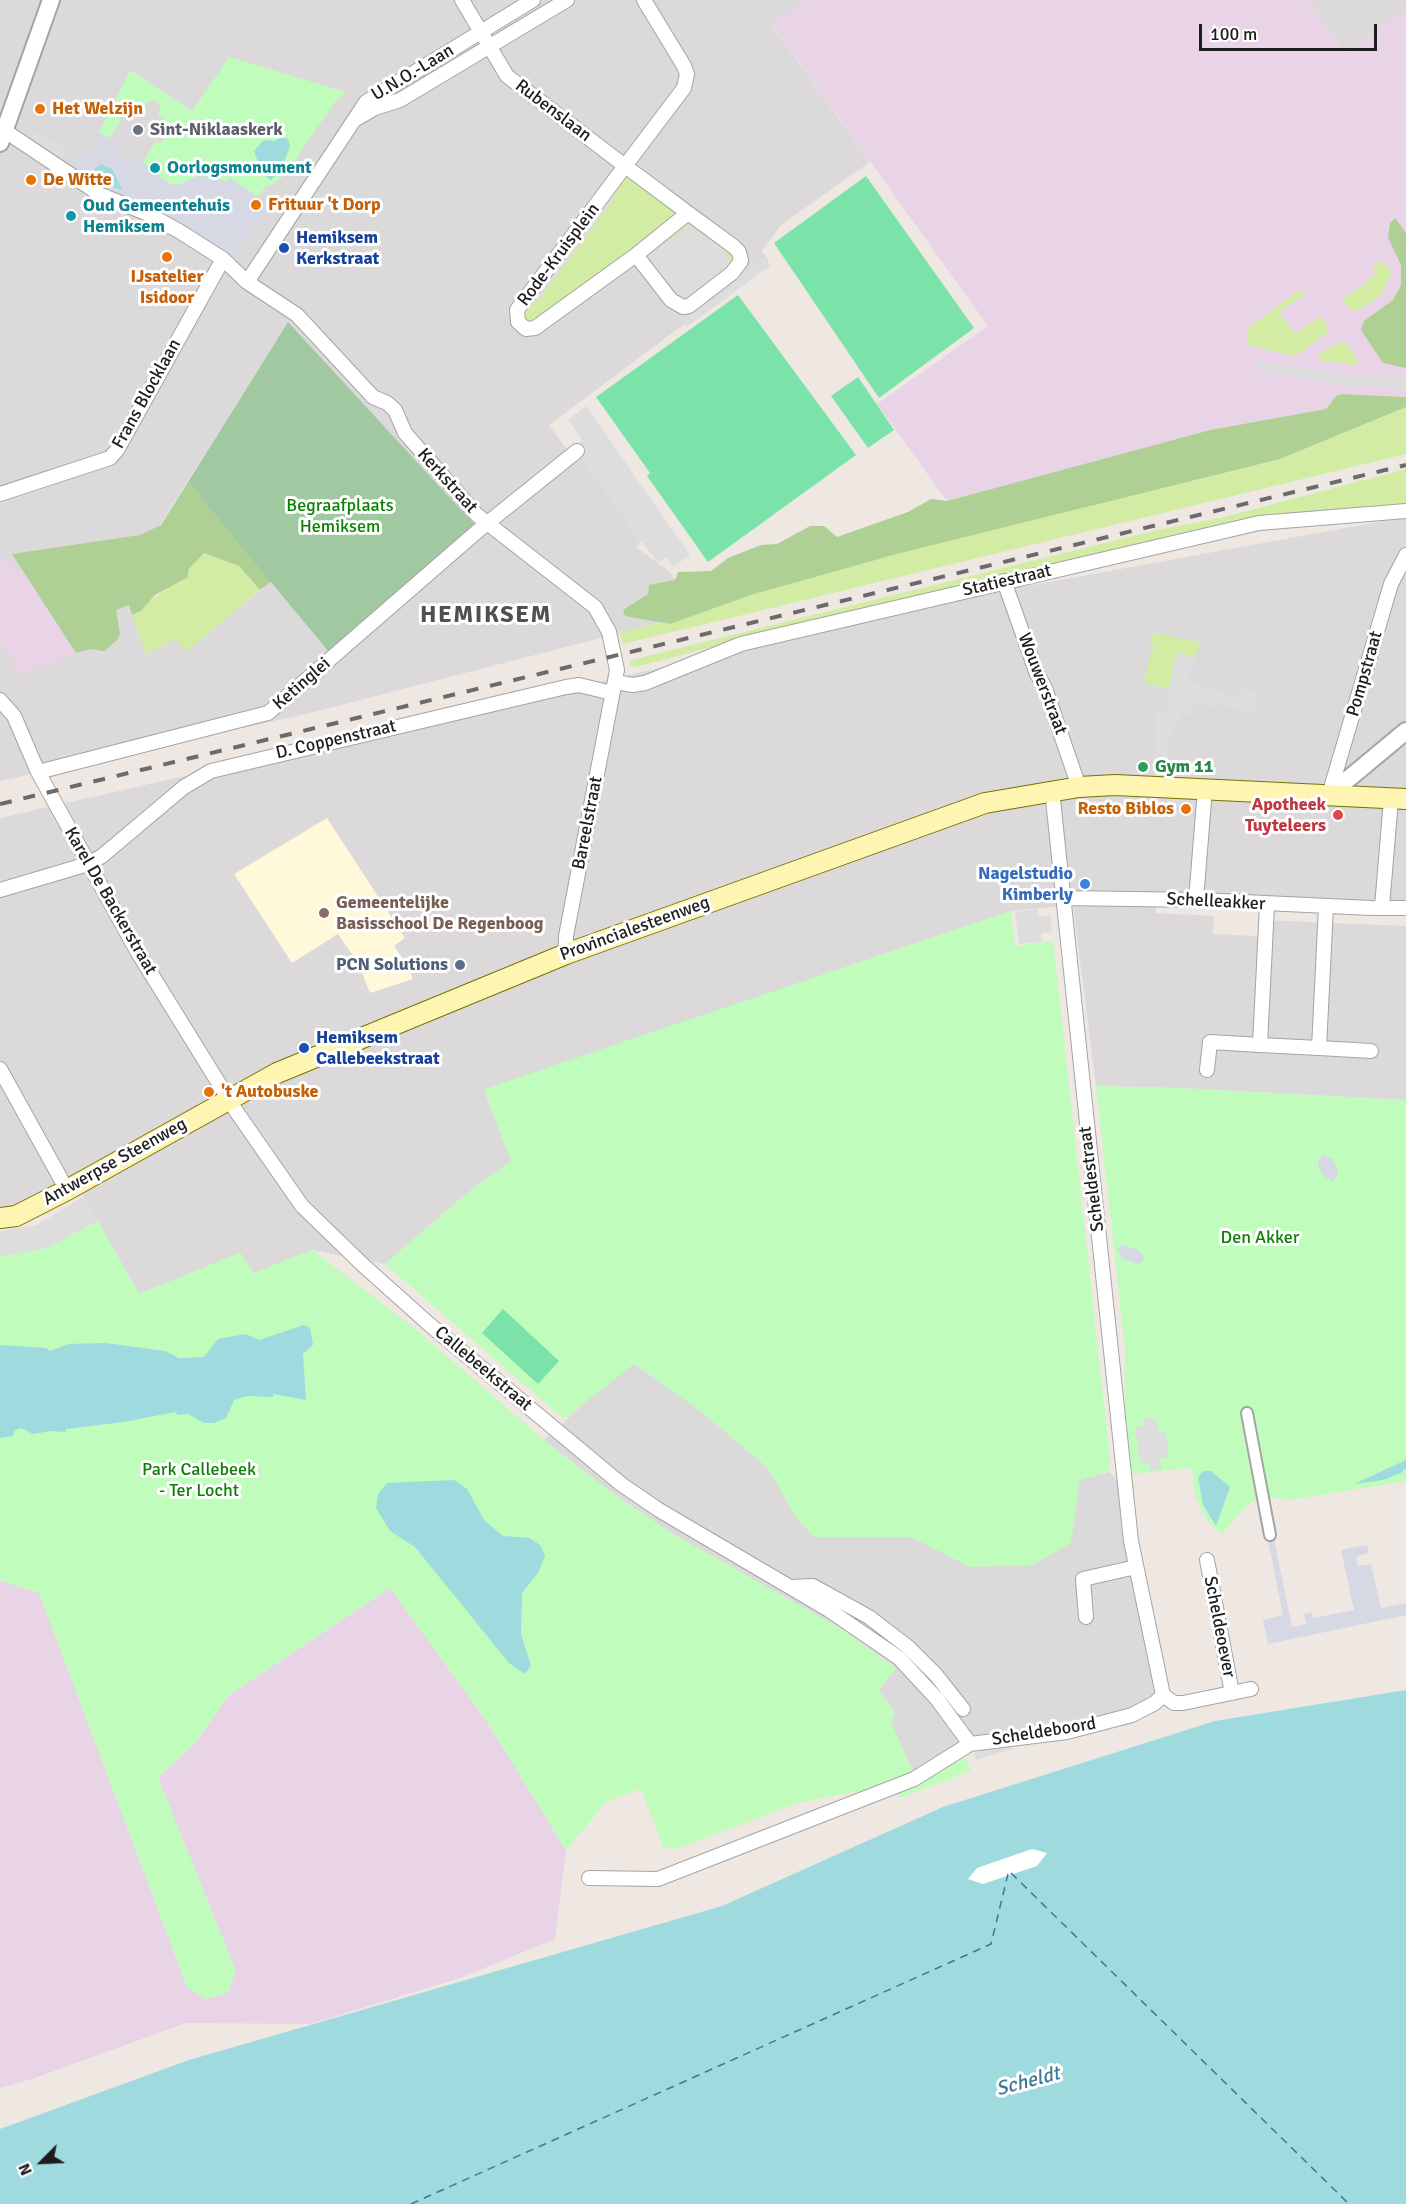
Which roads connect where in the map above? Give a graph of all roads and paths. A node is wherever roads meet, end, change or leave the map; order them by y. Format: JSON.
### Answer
{"nodes":[{"id":1,"x":51,"y":0,"type":"edge"},
{"id":2,"x":462,"y":0,"type":"edge"},
{"id":3,"x":533,"y":0,"type":"edge"},
{"id":4,"x":567,"y":0,"type":"edge"},
{"id":5,"x":644,"y":0,"type":"edge"},
{"id":6,"x":482,"y":32,"type":"junction"},
{"id":7,"x":491,"y":47,"type":"junction"},
{"id":8,"x":352,"y":123,"type":"junction"},
{"id":9,"x":2,"y":134,"type":"edge"},
{"id":10,"x":625,"y":166,"type":"junction"},
{"id":11,"x":688,"y":213,"type":"junction"},
{"id":12,"x":636,"y":255,"type":"junction"},
{"id":13,"x":224,"y":259,"type":"junction"},
{"id":14,"x":247,"y":282,"type":"junction"},
{"id":15,"x":577,"y":452,"type":"dead end"},
{"id":16,"x":0,"y":494,"type":"edge"},
{"id":17,"x":1406,"y":511,"type":"edge"},
{"id":18,"x":487,"y":524,"type":"junction"},
{"id":19,"x":1406,"y":555,"type":"edge"},
{"id":20,"x":1004,"y":582,"type":"junction"},
{"id":21,"x":614,"y":688,"type":"junction"},
{"id":22,"x":0,"y":700,"type":"edge"},
{"id":23,"x":1406,"y":731,"type":"edge"},
{"id":24,"x":38,"y":772,"type":"junction"},
{"id":25,"x":1079,"y":787,"type":"junction"},
{"id":26,"x":1205,"y":789,"type":"junction"},
{"id":27,"x":1052,"y":790,"type":"junction"},
{"id":28,"x":1329,"y":795,"type":"junction"},
{"id":29,"x":1398,"y":799,"type":"edge"},
{"id":30,"x":88,"y":864,"type":"junction"},
{"id":31,"x":0,"y":890,"type":"edge"},
{"id":32,"x":1062,"y":898,"type":"junction"},
{"id":33,"x":1196,"y":900,"type":"junction"},
{"id":34,"x":1267,"y":905,"type":"junction"},
{"id":35,"x":1326,"y":906,"type":"junction"},
{"id":36,"x":1376,"y":908,"type":"junction"},
{"id":37,"x":1406,"y":908,"type":"edge"},
{"id":38,"x":566,"y":954,"type":"junction"},
{"id":39,"x":1260,"y":1045,"type":"junction"},
{"id":40,"x":1319,"y":1048,"type":"junction"},
{"id":41,"x":1371,"y":1051,"type":"dead end"},
{"id":42,"x":0,"y":1068,"type":"edge"},
{"id":43,"x":1207,"y":1070,"type":"dead end"},
{"id":44,"x":228,"y":1098,"type":"junction"},
{"id":45,"x":67,"y":1190,"type":"junction"},
{"id":46,"x":0,"y":1218,"type":"edge"},
{"id":47,"x":1247,"y":1413,"type":"dead end"},
{"id":48,"x":1270,"y":1534,"type":"dead end"},
{"id":49,"x":1207,"y":1560,"type":"dead end"},
{"id":50,"x":1136,"y":1567,"type":"junction"},
{"id":51,"x":788,"y":1587,"type":"junction"},
{"id":52,"x":1086,"y":1617,"type":"dead end"},
{"id":53,"x":1251,"y":1689,"type":"dead end"},
{"id":54,"x":1232,"y":1693,"type":"junction"},
{"id":55,"x":1163,"y":1695,"type":"junction"},
{"id":56,"x":963,"y":1709,"type":"dead end"},
{"id":57,"x":970,"y":1744,"type":"junction"},
{"id":58,"x":588,"y":1878,"type":"dead end"}],
"edges":[{"from":1,"to":9,"type":"street"},
{"from":2,"to":6,"type":"street"},
{"from":3,"to":6,"type":"street","name":"U.N.O.-Laan"},
{"from":4,"to":7,"type":"street","name":"U.N.O.-Laan"},
{"from":5,"to":10,"type":"street"},
{"from":6,"to":7,"type":"street"},
{"from":6,"to":8,"type":"street","name":"U.N.O.-Laan"},
{"from":7,"to":8,"type":"street","name":"U.N.O.-Laan"},
{"from":7,"to":10,"type":"street","name":"Rubenslaan"},
{"from":8,"to":14,"type":"street","name":"U.N.O.-Laan"},
{"from":9,"to":13,"type":"street","name":"Kerkstraat"},
{"from":10,"to":11,"type":"street"},
{"from":10,"to":12,"type":"street","name":"Rode-Kruisplein"},
{"from":11,"to":12,"type":"street","name":"Rode-Kruisplein"},
{"from":11,"to":12,"type":"street"},
{"from":13,"to":14,"type":"street","name":"Kerkstraat"},
{"from":13,"to":16,"type":"street","name":"Frans Blocklaan"},
{"from":14,"to":18,"type":"street","name":"Kerkstraat"},
{"from":15,"to":18,"type":"street","name":"Ketinglei"},
{"from":17,"to":20,"type":"street","name":"Statiestraat"},
{"from":18,"to":21,"type":"street","name":"Kerkstraat"},
{"from":18,"to":24,"type":"street","name":"Ketinglei"},
{"from":19,"to":28,"type":"street","name":"Pompstraat"},
{"from":20,"to":21,"type":"street","name":"Statiestraat"},
{"from":20,"to":25,"type":"street","name":"Wouwerstraat"},
{"from":21,"to":30,"type":"street","name":"D. Coppenstraat"},
{"from":21,"to":38,"type":"street","name":"Bareelstraat"},
{"from":22,"to":24,"type":"street","name":"Karel De Backerstraat"},
{"from":23,"to":28,"type":"street"},
{"from":24,"to":30,"type":"street","name":"Karel De Backerstraat"},
{"from":25,"to":26,"type":"main road","name":"Provincialesteenweg"},
{"from":25,"to":27,"type":"main road","name":"Provincialesteenweg"},
{"from":26,"to":28,"type":"main road","name":"Provincialesteenweg"},
{"from":26,"to":33,"type":"street"},
{"from":27,"to":32,"type":"street","name":"Scheldestraat"},
{"from":27,"to":38,"type":"main road","name":"Provincialesteenweg"},
{"from":28,"to":29,"type":"main road","name":"Provincialesteenweg"},
{"from":29,"to":36,"type":"street"},
{"from":30,"to":31,"type":"street","name":"D. Coppenstraat"},
{"from":30,"to":44,"type":"street","name":"Karel De Backerstraat"},
{"from":32,"to":33,"type":"street","name":"Schelleakker"},
{"from":32,"to":50,"type":"street","name":"Scheldestraat"},
{"from":33,"to":34,"type":"street","name":"Schelleakker"},
{"from":34,"to":35,"type":"street","name":"Schelleakker"},
{"from":34,"to":39,"type":"street"},
{"from":35,"to":36,"type":"street","name":"Schelleakker"},
{"from":35,"to":40,"type":"street"},
{"from":36,"to":37,"type":"street","name":"Schelleakker"},
{"from":38,"to":44,"type":"main road","name":"Provincialesteenweg"},
{"from":39,"to":40,"type":"street"},
{"from":39,"to":43,"type":"street"},
{"from":40,"to":41,"type":"street"},
{"from":42,"to":45,"type":"street"},
{"from":44,"to":45,"type":"main road","name":"Antwerpse Steenweg"},
{"from":44,"to":51,"type":"street","name":"Callebeekstraat"},
{"from":45,"to":46,"type":"main road","name":"Antwerpse Steenweg"},
{"from":47,"to":48,"type":"street"},
{"from":49,"to":54,"type":"street","name":"Scheldeoever"},
{"from":50,"to":52,"type":"street"},
{"from":50,"to":55,"type":"street","name":"Scheldestraat"},
{"from":51,"to":56,"type":"street","name":"Callebeekstraat"},
{"from":51,"to":57,"type":"street","name":"Callebeekstraat"},
{"from":53,"to":54,"type":"street"},
{"from":54,"to":55,"type":"street"},
{"from":55,"to":57,"type":"street","name":"Scheldeboord"},
{"from":57,"to":58,"type":"street"}]}
